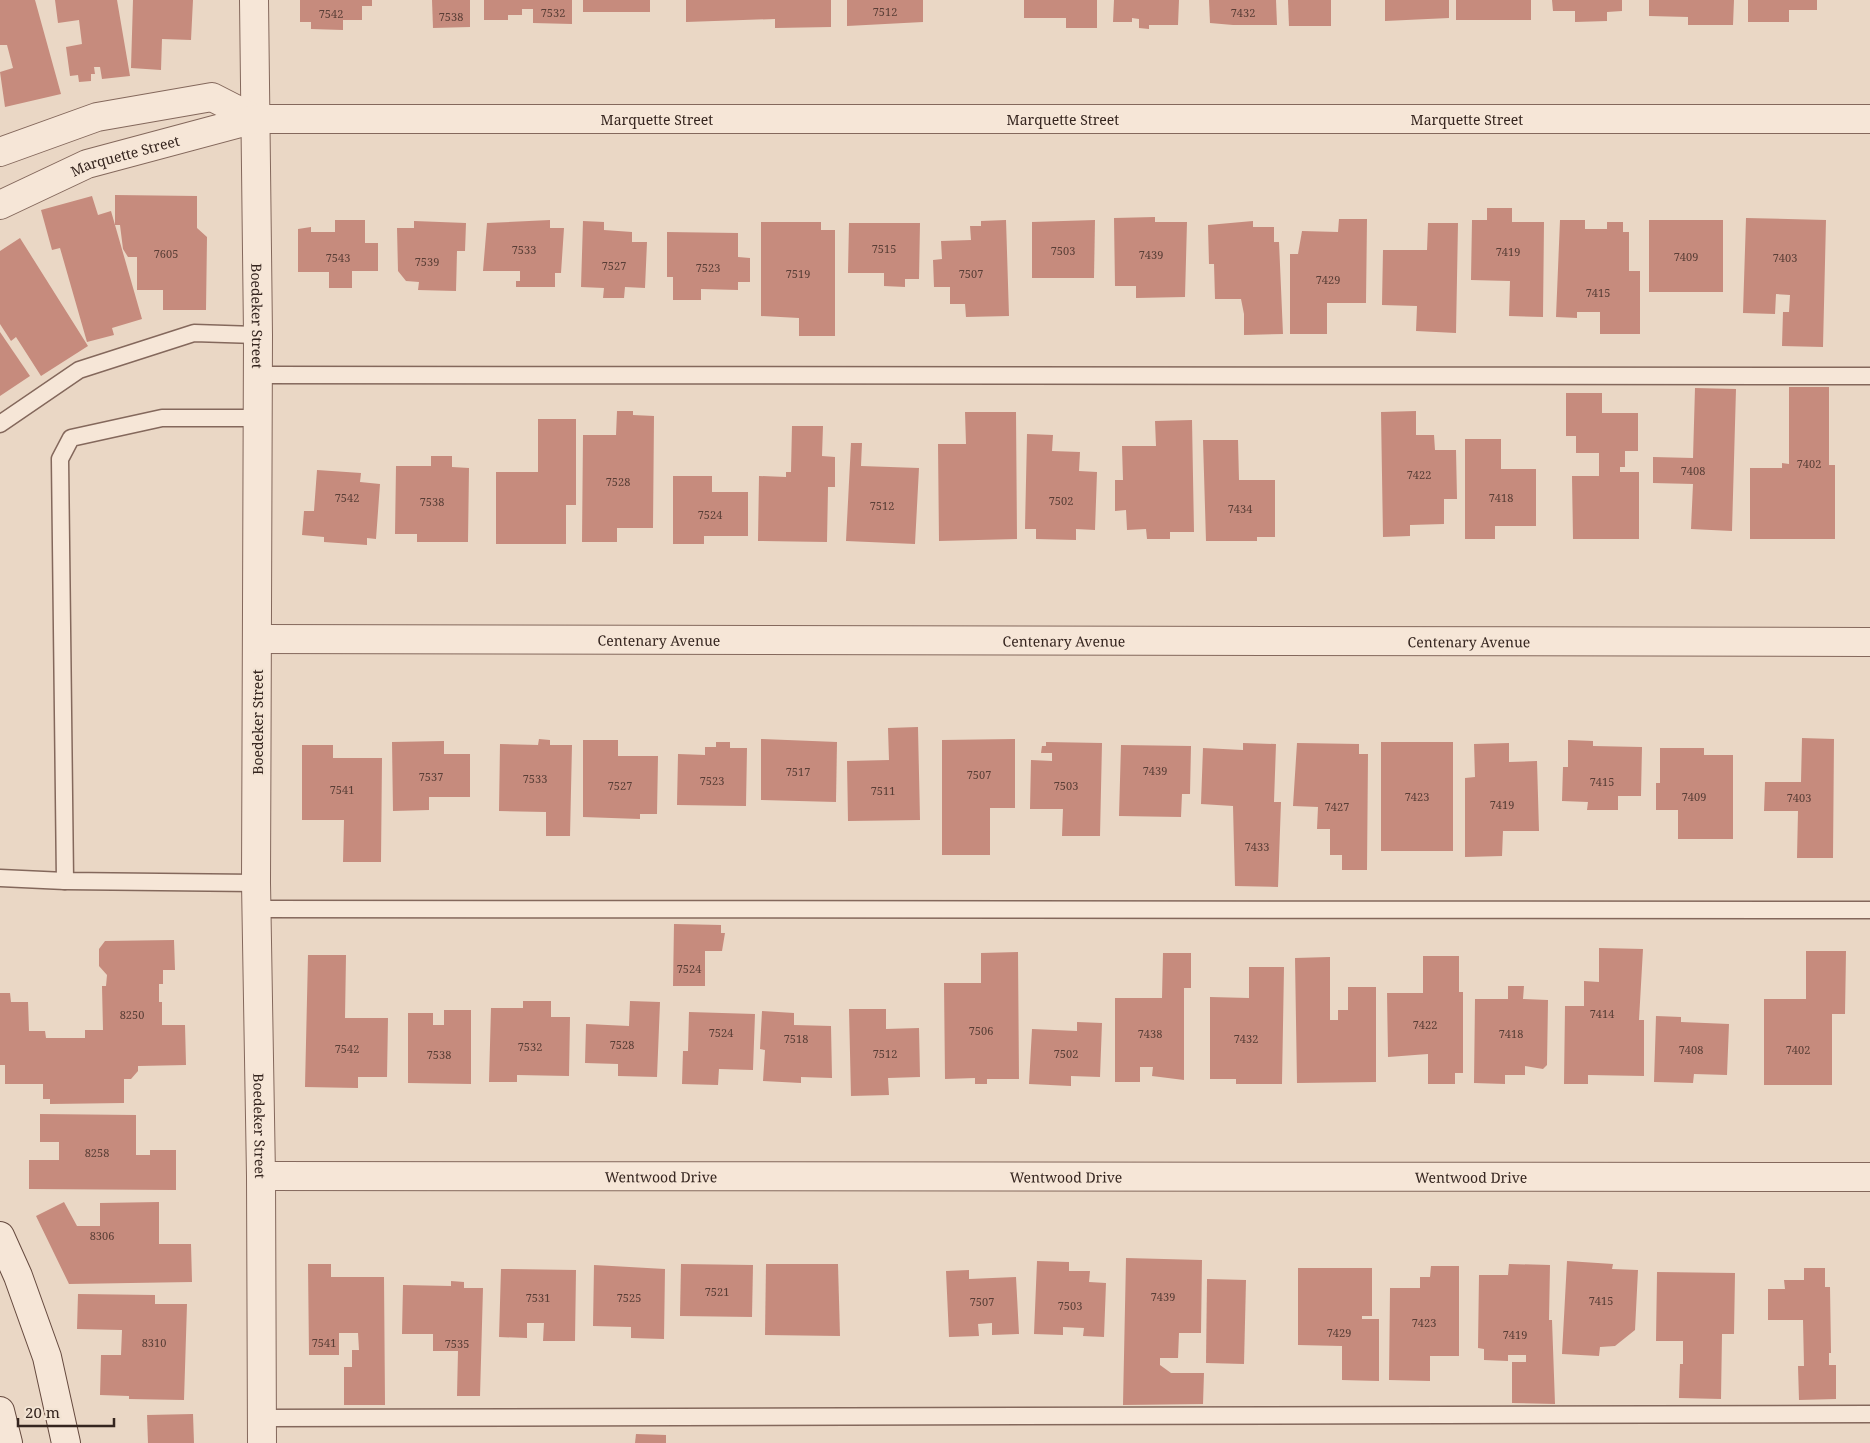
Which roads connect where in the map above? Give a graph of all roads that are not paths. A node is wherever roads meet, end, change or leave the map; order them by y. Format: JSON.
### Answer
{"nodes":[{"id":1,"x":254,"y":0,"type":"edge"},
{"id":2,"x":255,"y":119,"type":"junction"},
{"id":3,"x":1870,"y":119,"type":"edge"},
{"id":4,"x":0,"y":152,"type":"edge"},
{"id":5,"x":0,"y":205,"type":"edge"},
{"id":6,"x":258,"y":335,"type":"junction"},
{"id":7,"x":257,"y":375,"type":"junction"},
{"id":8,"x":1870,"y":376,"type":"edge"},
{"id":9,"x":257,"y":418,"type":"junction"},
{"id":10,"x":0,"y":424,"type":"edge"},
{"id":11,"x":258,"y":639,"type":"junction"},
{"id":12,"x":1870,"y":642,"type":"edge"},
{"id":13,"x":0,"y":878,"type":"edge"},
{"id":14,"x":65,"y":881,"type":"junction"},
{"id":15,"x":256,"y":883,"type":"junction"},
{"id":16,"x":257,"y":909,"type":"junction"},
{"id":17,"x":1870,"y":910,"type":"edge"},
{"id":18,"x":261,"y":1176,"type":"junction"},
{"id":19,"x":1870,"y":1177,"type":"edge"},
{"id":20,"x":0,"y":1236,"type":"edge"},
{"id":21,"x":0,"y":1411,"type":"edge"},
{"id":22,"x":1870,"y":1414,"type":"edge"},
{"id":23,"x":262,"y":1431,"type":"edge"},
{"id":24,"x":8,"y":1443,"type":"edge"},
{"id":25,"x":66,"y":1443,"type":"edge"}],
"edges":[{"from":1,"to":2,"type":"street","name":"Boedeker Street"},
{"from":2,"to":3,"type":"street","name":"Marquette Street"},
{"from":2,"to":4,"type":"street","name":"Marquette Street"},
{"from":2,"to":5,"type":"street","name":"Marquette Street"},
{"from":2,"to":6,"type":"street","name":"Boedeker Street"},
{"from":6,"to":7,"type":"street","name":"Boedeker Street"},
{"from":6,"to":10,"type":"lane"},
{"from":7,"to":8,"type":"lane"},
{"from":7,"to":9,"type":"street","name":"Boedeker Street"},
{"from":9,"to":11,"type":"street","name":"Boedeker Street"},
{"from":9,"to":14,"type":"lane"},
{"from":11,"to":12,"type":"street","name":"Centenary Avenue"},
{"from":11,"to":15,"type":"street","name":"Boedeker Street"},
{"from":13,"to":14,"type":"lane"},
{"from":14,"to":15,"type":"lane"},
{"from":15,"to":16,"type":"street","name":"Boedeker Street"},
{"from":16,"to":17,"type":"lane"},
{"from":16,"to":18,"type":"street","name":"Boedeker Street"},
{"from":18,"to":19,"type":"street","name":"Wentwood Drive"},
{"from":18,"to":23,"type":"street","name":"Boedeker Street"},
{"from":20,"to":25,"type":"street"},
{"from":21,"to":24,"type":"street"},
{"from":22,"to":23,"type":"lane"}]}
